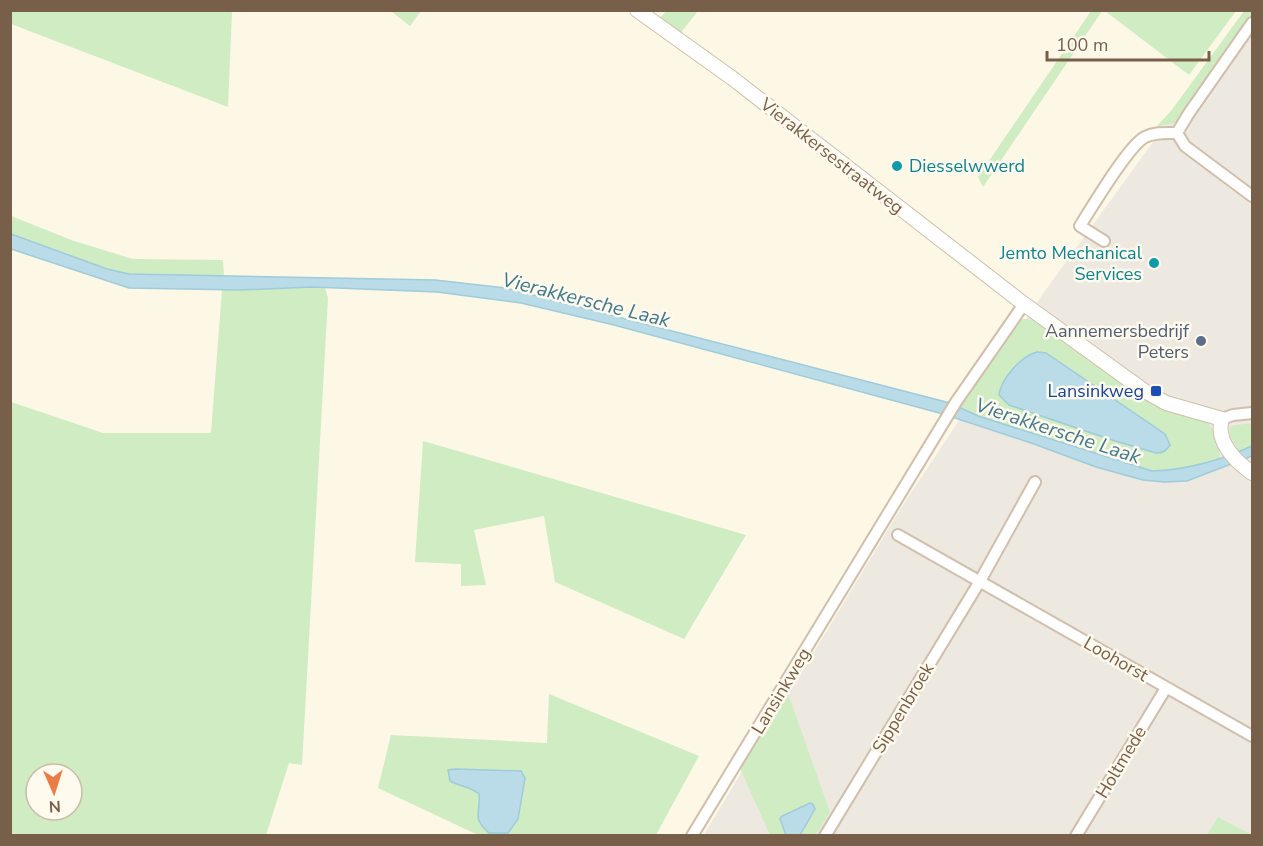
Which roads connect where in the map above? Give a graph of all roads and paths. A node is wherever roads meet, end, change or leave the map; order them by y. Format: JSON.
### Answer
{"nodes":[{"id":1,"x":637,"y":10,"type":"edge"},
{"id":2,"x":1252,"y":23,"type":"edge"},
{"id":3,"x":1177,"y":133,"type":"junction"},
{"id":4,"x":1252,"y":196,"type":"edge"},
{"id":5,"x":1104,"y":241,"type":"dead end"},
{"id":6,"x":1024,"y":304,"type":"junction"},
{"id":7,"x":1252,"y":413,"type":"edge"},
{"id":8,"x":1222,"y":419,"type":"junction"},
{"id":9,"x":1248,"y":470,"type":"edge"},
{"id":10,"x":1035,"y":482,"type":"dead end"},
{"id":11,"x":898,"y":535,"type":"dead end"},
{"id":12,"x":980,"y":581,"type":"junction"},
{"id":13,"x":1166,"y":688,"type":"junction"},
{"id":14,"x":1252,"y":736,"type":"edge"},
{"id":15,"x":692,"y":836,"type":"edge"},
{"id":16,"x":825,"y":836,"type":"edge"},
{"id":17,"x":1076,"y":836,"type":"edge"}],
"edges":[{"from":1,"to":6,"type":"street","name":"Vierakkersestraatweg"},
{"from":2,"to":3,"type":"street"},
{"from":3,"to":4,"type":"street"},
{"from":3,"to":5,"type":"street"},
{"from":6,"to":8,"type":"street","name":"Vierakkersestraatweg"},
{"from":6,"to":15,"type":"street","name":"Lansinkweg"},
{"from":7,"to":8,"type":"street"},
{"from":8,"to":9,"type":"street"},
{"from":10,"to":12,"type":"street"},
{"from":11,"to":12,"type":"street","name":"Loohorst"},
{"from":12,"to":13,"type":"street","name":"Loohorst"},
{"from":12,"to":16,"type":"street","name":"Sippenbroek"},
{"from":13,"to":14,"type":"street","name":"Loohorst"},
{"from":13,"to":17,"type":"street","name":"Holtmede"}]}
